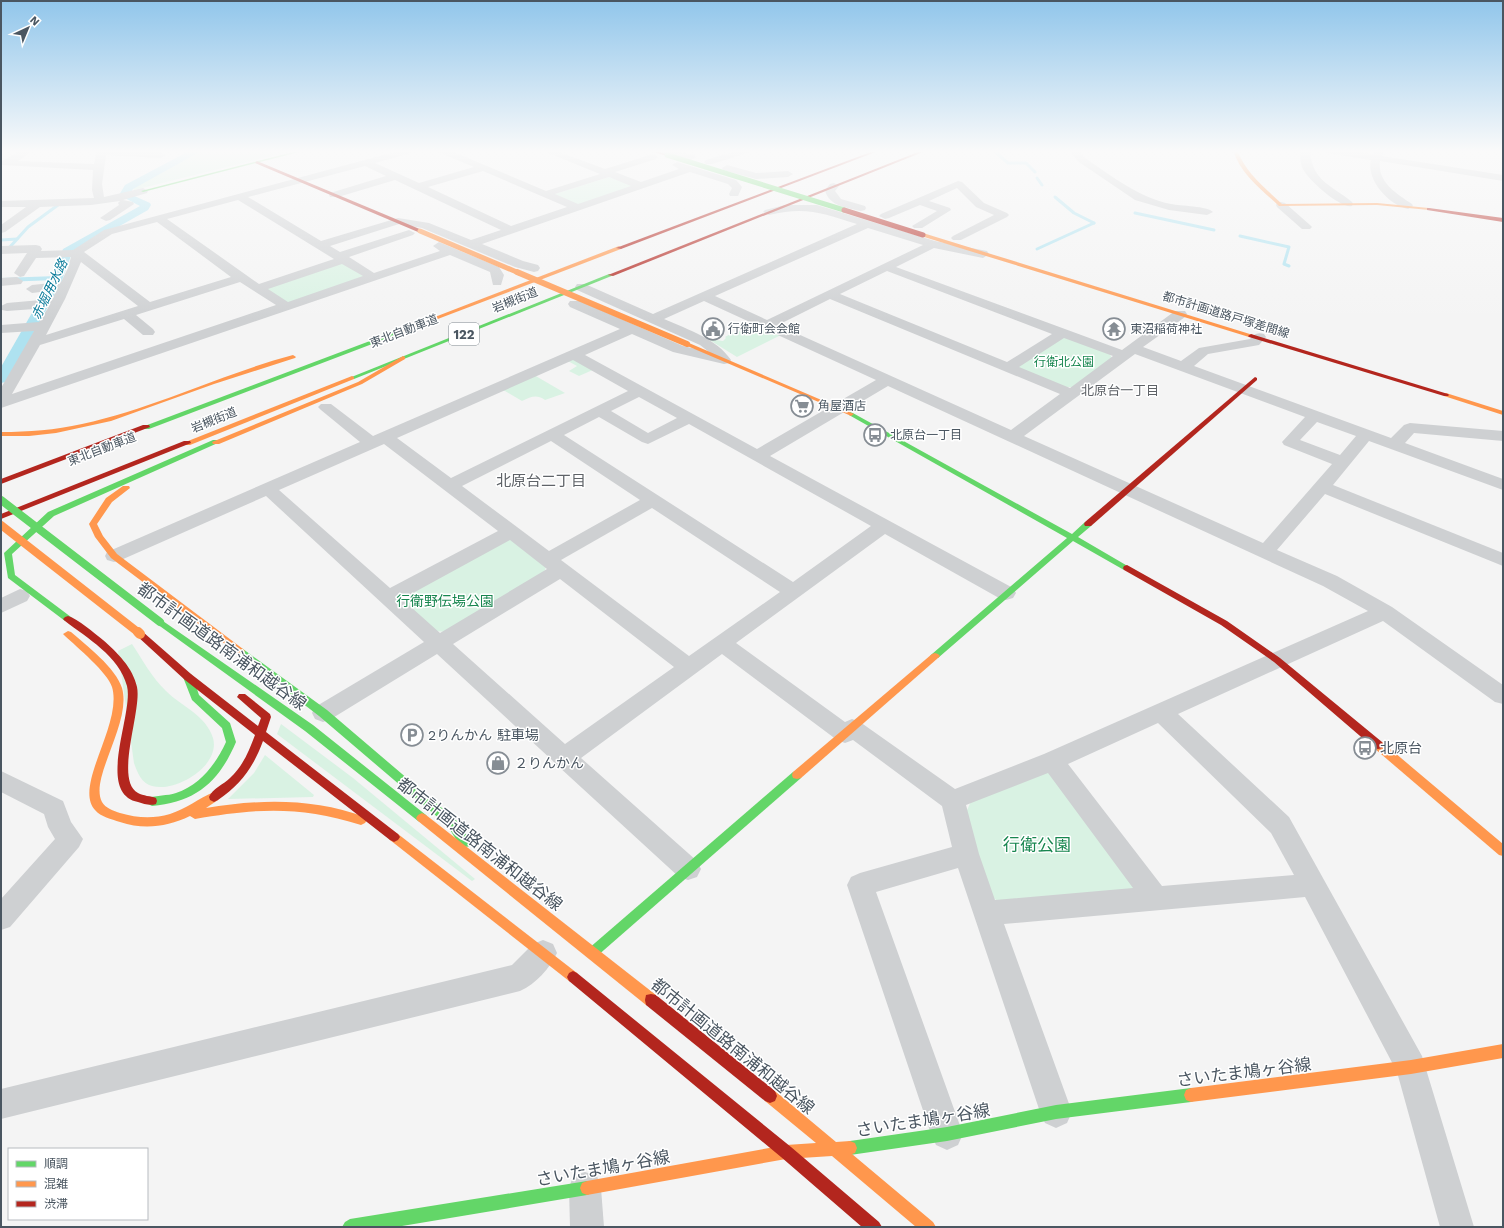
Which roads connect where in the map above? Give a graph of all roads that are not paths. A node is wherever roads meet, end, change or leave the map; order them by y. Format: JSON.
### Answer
{"nodes":[{"id":1,"x":26,"y":207,"type":"edge"},
{"id":2,"x":124,"y":207,"type":"edge"},
{"id":3,"x":197,"y":207,"type":"edge"},
{"id":4,"x":257,"y":207,"type":"edge"},
{"id":5,"x":363,"y":207,"type":"edge"},
{"id":6,"x":461,"y":207,"type":"edge"},
{"id":7,"x":576,"y":207,"type":"edge"},
{"id":8,"x":727,"y":207,"type":"edge"},
{"id":9,"x":758,"y":207,"type":"edge"},
{"id":10,"x":781,"y":207,"type":"edge"},
{"id":11,"x":844,"y":207,"type":"edge"},
{"id":12,"x":857,"y":207,"type":"edge"},
{"id":13,"x":905,"y":207,"type":"edge"},
{"id":14,"x":938,"y":207,"type":"edge"},
{"id":15,"x":986,"y":207,"type":"edge"},
{"id":16,"x":1171,"y":207,"type":"edge"},
{"id":17,"x":1284,"y":207,"type":"edge"},
{"id":18,"x":1417,"y":207,"type":"edge"},
{"id":19,"x":769,"y":212,"type":"junction"},
{"id":20,"x":1207,"y":212,"type":"dead end"},
{"id":21,"x":885,"y":216,"type":"junction"},
{"id":22,"x":106,"y":218,"type":"dead end"},
{"id":23,"x":158,"y":218,"type":"junction"},
{"id":24,"x":1503,"y":220,"type":"edge"},
{"id":25,"x":398,"y":222,"type":"junction"},
{"id":26,"x":867,"y":224,"type":"junction"},
{"id":27,"x":1306,"y":227,"type":"dead end"},
{"id":28,"x":702,"y":229,"type":"dead end"},
{"id":29,"x":1,"y":230,"type":"edge"},
{"id":30,"x":510,"y":230,"type":"junction"},
{"id":31,"x":921,"y":230,"type":"junction"},
{"id":32,"x":414,"y":232,"type":"junction"},
{"id":33,"x":957,"y":238,"type":"junction"},
{"id":34,"x":938,"y":242,"type":"junction"},
{"id":35,"x":471,"y":244,"type":"junction"},
{"id":36,"x":321,"y":245,"type":"junction"},
{"id":37,"x":1,"y":250,"type":"edge"},
{"id":38,"x":450,"y":251,"type":"junction"},
{"id":39,"x":69,"y":253,"type":"junction"},
{"id":40,"x":31,"y":255,"type":"junction"},
{"id":41,"x":993,"y":256,"type":"junction"},
{"id":42,"x":342,"y":258,"type":"junction"},
{"id":43,"x":538,"y":267,"type":"joint"},
{"id":44,"x":886,"y":267,"type":"junction"},
{"id":45,"x":374,"y":277,"type":"junction"},
{"id":46,"x":241,"y":278,"type":"junction"},
{"id":47,"x":1,"y":282,"type":"edge"},
{"id":48,"x":563,"y":282,"type":"dead end"},
{"id":49,"x":494,"y":283,"type":"joint"},
{"id":50,"x":57,"y":286,"type":"junction"},
{"id":51,"x":581,"y":287,"type":"junction"},
{"id":52,"x":258,"y":288,"type":"junction"},
{"id":53,"x":32,"y":289,"type":"dead end"},
{"id":54,"x":535,"y":293,"type":"dead end"},
{"id":55,"x":830,"y":295,"type":"junction"},
{"id":56,"x":557,"y":296,"type":"junction"},
{"id":57,"x":703,"y":296,"type":"junction"},
{"id":58,"x":47,"y":304,"type":"junction"},
{"id":59,"x":286,"y":306,"type":"junction"},
{"id":60,"x":7,"y":307,"type":"dead end"},
{"id":61,"x":148,"y":307,"type":"junction"},
{"id":62,"x":126,"y":314,"type":"junction"},
{"id":63,"x":1180,"y":314,"type":"junction"},
{"id":64,"x":653,"y":320,"type":"junction"},
{"id":65,"x":767,"y":325,"type":"junction"},
{"id":66,"x":35,"y":327,"type":"junction"},
{"id":67,"x":1,"y":329,"type":"edge"},
{"id":68,"x":631,"y":329,"type":"junction"},
{"id":69,"x":148,"y":332,"type":"dead end"},
{"id":70,"x":1062,"y":333,"type":"junction"},
{"id":71,"x":1259,"y":337,"type":"junction"},
{"id":72,"x":33,"y":343,"type":"junction"},
{"id":73,"x":1127,"y":352,"type":"junction"},
{"id":74,"x":573,"y":354,"type":"junction"},
{"id":75,"x":403,"y":358,"type":"junction"},
{"id":76,"x":728,"y":360,"type":"junction"},
{"id":77,"x":1183,"y":367,"type":"junction"},
{"id":78,"x":1007,"y":368,"type":"junction"},
{"id":79,"x":8,"y":375,"type":"edge"},
{"id":80,"x":888,"y":380,"type":"junction"},
{"id":81,"x":1250,"y":384,"type":"junction"},
{"id":82,"x":639,"y":391,"type":"junction"},
{"id":83,"x":1070,"y":394,"type":"junction"},
{"id":84,"x":1,"y":402,"type":"edge"},
{"id":85,"x":326,"y":407,"type":"dead end"},
{"id":86,"x":840,"y":408,"type":"junction"},
{"id":87,"x":600,"y":411,"type":"junction"},
{"id":88,"x":1503,"y":413,"type":"edge"},
{"id":89,"x":1315,"y":415,"type":"junction"},
{"id":90,"x":688,"y":418,"type":"junction"},
{"id":91,"x":1,"y":434,"type":"edge"},
{"id":92,"x":1367,"y":434,"type":"junction"},
{"id":93,"x":553,"y":435,"type":"junction"},
{"id":94,"x":81,"y":436,"type":"dead end"},
{"id":95,"x":1013,"y":436,"type":"junction"},
{"id":96,"x":1503,"y":436,"type":"edge"},
{"id":97,"x":378,"y":440,"type":"junction"},
{"id":98,"x":1395,"y":444,"type":"junction"},
{"id":99,"x":207,"y":447,"type":"junction"},
{"id":100,"x":757,"y":456,"type":"junction"},
{"id":101,"x":1343,"y":462,"type":"junction"},
{"id":102,"x":1,"y":482,"type":"edge"},
{"id":103,"x":1503,"y":485,"type":"edge"},
{"id":104,"x":449,"y":486,"type":"junction"},
{"id":105,"x":1321,"y":486,"type":"junction"},
{"id":106,"x":268,"y":488,"type":"junction"},
{"id":107,"x":1128,"y":489,"type":"junction"},
{"id":108,"x":16,"y":495,"type":"dead end"},
{"id":109,"x":1,"y":500,"type":"edge"},
{"id":110,"x":653,"y":500,"type":"junction"},
{"id":111,"x":1,"y":517,"type":"edge"},
{"id":112,"x":1,"y":525,"type":"edge"},
{"id":113,"x":884,"y":526,"type":"junction"},
{"id":114,"x":511,"y":532,"type":"junction"},
{"id":115,"x":1070,"y":537,"type":"junction"},
{"id":116,"x":1266,"y":551,"type":"junction"},
{"id":117,"x":114,"y":556,"type":"junction"},
{"id":118,"x":1503,"y":560,"type":"edge"},
{"id":119,"x":553,"y":565,"type":"junction"},
{"id":120,"x":794,"y":592,"type":"junction"},
{"id":121,"x":1006,"y":593,"type":"junction"},
{"id":122,"x":387,"y":598,"type":"junction"},
{"id":123,"x":1385,"y":612,"type":"junction"},
{"id":124,"x":63,"y":630,"type":"dead end"},
{"id":125,"x":721,"y":643,"type":"junction"},
{"id":126,"x":437,"y":644,"type":"junction"},
{"id":127,"x":1277,"y":660,"type":"junction"},
{"id":128,"x":223,"y":666,"type":"junction"},
{"id":129,"x":688,"y":666,"type":"junction"},
{"id":130,"x":188,"y":678,"type":"junction"},
{"id":131,"x":1503,"y":696,"type":"edge"},
{"id":132,"x":323,"y":712,"type":"junction"},
{"id":133,"x":1161,"y":712,"type":"junction"},
{"id":134,"x":848,"y":731,"type":"junction"},
{"id":135,"x":260,"y":734,"type":"junction"},
{"id":136,"x":563,"y":758,"type":"junction"},
{"id":137,"x":1052,"y":761,"type":"junction"},
{"id":138,"x":1,"y":781,"type":"edge"},
{"id":139,"x":953,"y":800,"type":"junction"},
{"id":140,"x":165,"y":820,"type":"junction"},
{"id":141,"x":379,"y":827,"type":"junction"},
{"id":142,"x":1503,"y":851,"type":"edge"},
{"id":143,"x":966,"y":854,"type":"junction"},
{"id":144,"x":482,"y":866,"type":"junction"},
{"id":145,"x":688,"y":869,"type":"junction"},
{"id":146,"x":1313,"y":885,"type":"junction"},
{"id":147,"x":1156,"y":898,"type":"junction"},
{"id":148,"x":986,"y":913,"type":"junction"},
{"id":149,"x":1,"y":918,"type":"edge"},
{"id":150,"x":543,"y":953,"type":"junction"},
{"id":151,"x":592,"y":953,"type":"junction"},
{"id":152,"x":1503,"y":1051,"type":"edge"},
{"id":153,"x":1411,"y":1067,"type":"junction"},
{"id":154,"x":1,"y":1104,"type":"edge"},
{"id":155,"x":1056,"y":1112,"type":"junction"},
{"id":156,"x":947,"y":1134,"type":"junction"},
{"id":157,"x":837,"y":1150,"type":"junction"},
{"id":158,"x":786,"y":1152,"type":"junction"},
{"id":159,"x":585,"y":1188,"type":"junction"},
{"id":160,"x":351,"y":1227,"type":"edge"},
{"id":161,"x":587,"y":1227,"type":"edge"},
{"id":162,"x":874,"y":1227,"type":"edge"},
{"id":163,"x":928,"y":1227,"type":"edge"},
{"id":164,"x":1457,"y":1227,"type":"edge"}],
"edges":[{"from":1,"to":29,"type":"street"},
{"from":2,"to":22,"type":"street"},
{"from":3,"to":23,"type":"street"},
{"from":4,"to":36,"type":"street"},
{"from":5,"to":25,"type":"main road"},
{"from":6,"to":30,"type":"street"},
{"from":7,"to":30,"type":"street"},
{"from":8,"to":102,"type":"main road","name":"東北自動車道"},
{"from":9,"to":28,"type":"main road"},
{"from":10,"to":19,"type":"main road","name":"岩槻街道","number":"122"},
{"from":11,"to":31,"type":"main road","bridge":true},
{"from":12,"to":21,"type":"street"},
{"from":13,"to":21,"type":"street"},
{"from":14,"to":31,"type":"street"},
{"from":15,"to":33,"type":"street"},
{"from":16,"to":20,"type":"street"},
{"from":17,"to":27,"type":"street"},
{"from":18,"to":24,"type":"main road"},
{"from":19,"to":26,"type":"street"},
{"from":19,"to":51,"type":"main road","name":"岩槻街道","number":"122"},
{"from":21,"to":31,"type":"street"},
{"from":23,"to":39,"type":"street"},
{"from":23,"to":46,"type":"street"},
{"from":25,"to":32,"type":"street"},
{"from":25,"to":35,"type":"street"},
{"from":25,"to":36,"type":"street"},
{"from":26,"to":34,"type":"street"},
{"from":26,"to":57,"type":"street"},
{"from":30,"to":35,"type":"street"},
{"from":31,"to":33,"type":"street"},
{"from":31,"to":34,"type":"main road"},
{"from":32,"to":38,"type":"street"},
{"from":32,"to":42,"type":"street"},
{"from":32,"to":76,"type":"main road","bridge":true},
{"from":33,"to":41,"type":"street"},
{"from":34,"to":41,"type":"street"},
{"from":34,"to":44,"type":"street"},
{"from":35,"to":43,"type":"street"},
{"from":36,"to":42,"type":"street"},
{"from":37,"to":40,"type":"street"},
{"from":38,"to":45,"type":"street"},
{"from":38,"to":49,"type":"street"},
{"from":39,"to":40,"type":"street"},
{"from":39,"to":50,"type":"street"},
{"from":39,"to":61,"type":"street"},
{"from":40,"to":47,"type":"street"},
{"from":41,"to":63,"type":"main road","name":"都市計画道路戸塚差間線"},
{"from":42,"to":45,"type":"street"},
{"from":42,"to":52,"type":"street"},
{"from":43,"to":49,"type":"main road","name":"岩槻街道"},
{"from":44,"to":55,"type":"street"},
{"from":44,"to":70,"type":"street"},
{"from":45,"to":59,"type":"street"},
{"from":46,"to":52,"type":"street"},
{"from":46,"to":61,"type":"street"},
{"from":48,"to":54,"type":"main road"},
{"from":50,"to":53,"type":"street"},
{"from":50,"to":58,"type":"street"},
{"from":51,"to":56,"type":"main road","name":"岩槻街道","number":"122"},
{"from":51,"to":64,"type":"street"},
{"from":52,"to":59,"type":"street"},
{"from":55,"to":65,"type":"street"},
{"from":55,"to":78,"type":"street"},
{"from":56,"to":68,"type":"street"},
{"from":56,"to":75,"type":"main road","name":"岩槻街道","number":"122"},
{"from":57,"to":64,"type":"street"},
{"from":57,"to":65,"type":"street"},
{"from":58,"to":60,"type":"street"},
{"from":58,"to":66,"type":"street"},
{"from":59,"to":84,"type":"street"},
{"from":61,"to":62,"type":"street"},
{"from":62,"to":69,"type":"street"},
{"from":62,"to":72,"type":"street"},
{"from":63,"to":71,"type":"main road","name":"都市計画道路戸塚差間線"},
{"from":63,"to":73,"type":"street"},
{"from":64,"to":76,"type":"street"},
{"from":65,"to":80,"type":"street"},
{"from":66,"to":67,"type":"street"},
{"from":66,"to":72,"type":"street"},
{"from":68,"to":74,"type":"street"},
{"from":68,"to":76,"type":"street"},
{"from":70,"to":73,"type":"street"},
{"from":70,"to":78,"type":"street"},
{"from":71,"to":77,"type":"street"},
{"from":71,"to":88,"type":"main road","name":"都市計画道路戸塚差間線"},
{"from":72,"to":79,"type":"street"},
{"from":73,"to":77,"type":"street"},
{"from":73,"to":83,"type":"street"},
{"from":74,"to":82,"type":"street"},
{"from":74,"to":97,"type":"street"},
{"from":75,"to":99,"type":"main road"},
{"from":75,"to":111,"type":"main road","name":"岩槻街道","number":"122"},
{"from":76,"to":86,"type":"main road"},
{"from":77,"to":81,"type":"street"},
{"from":78,"to":83,"type":"street"},
{"from":79,"to":84,"type":"street"},
{"from":80,"to":86,"type":"street"},
{"from":80,"to":95,"type":"street"},
{"from":81,"to":89,"type":"street"},
{"from":81,"to":107,"type":"main road"},
{"from":82,"to":87,"type":"street"},
{"from":82,"to":90,"type":"street"},
{"from":83,"to":95,"type":"street"},
{"from":85,"to":97,"type":"street"},
{"from":86,"to":100,"type":"street"},
{"from":86,"to":115,"type":"main road"},
{"from":87,"to":90,"type":"street"},
{"from":87,"to":93,"type":"street"},
{"from":89,"to":92,"type":"street"},
{"from":89,"to":101,"type":"street"},
{"from":90,"to":100,"type":"street"},
{"from":91,"to":94,"type":"main road"},
{"from":92,"to":98,"type":"street"},
{"from":92,"to":101,"type":"street"},
{"from":93,"to":104,"type":"street"},
{"from":93,"to":110,"type":"street"},
{"from":95,"to":107,"type":"street"},
{"from":96,"to":98,"type":"street"},
{"from":97,"to":104,"type":"street"},
{"from":97,"to":106,"type":"street"},
{"from":98,"to":103,"type":"street"},
{"from":99,"to":117,"type":"main road"},
{"from":99,"to":130,"type":"main road"},
{"from":100,"to":113,"type":"street"},
{"from":101,"to":105,"type":"street"},
{"from":104,"to":114,"type":"street"},
{"from":105,"to":116,"type":"street"},
{"from":105,"to":118,"type":"street"},
{"from":106,"to":117,"type":"street"},
{"from":106,"to":122,"type":"street"},
{"from":107,"to":115,"type":"main road"},
{"from":107,"to":116,"type":"street"},
{"from":108,"to":109,"type":"main road"},
{"from":109,"to":128,"type":"main road","name":"都市計画道路南浦和越谷線","bridge":true},
{"from":110,"to":119,"type":"street"},
{"from":110,"to":120,"type":"street"},
{"from":112,"to":130,"type":"main road","bridge":true},
{"from":113,"to":120,"type":"street"},
{"from":113,"to":121,"type":"street"},
{"from":114,"to":119,"type":"street"},
{"from":114,"to":122,"type":"street"},
{"from":115,"to":121,"type":"main road"},
{"from":115,"to":127,"type":"main road"},
{"from":116,"to":123,"type":"street"},
{"from":117,"to":132,"type":"main road"},
{"from":119,"to":126,"type":"street"},
{"from":119,"to":129,"type":"street"},
{"from":120,"to":125,"type":"street"},
{"from":121,"to":134,"type":"main road"},
{"from":122,"to":126,"type":"street"},
{"from":123,"to":127,"type":"street"},
{"from":123,"to":131,"type":"street"},
{"from":124,"to":140,"type":"main road"},
{"from":125,"to":129,"type":"street"},
{"from":125,"to":134,"type":"street"},
{"from":126,"to":132,"type":"street"},
{"from":126,"to":136,"type":"street"},
{"from":127,"to":133,"type":"street"},
{"from":127,"to":142,"type":"main road"},
{"from":128,"to":135,"type":"main road"},
{"from":128,"to":144,"type":"main road","name":"都市計画道路南浦和越谷線"},
{"from":129,"to":136,"type":"street"},
{"from":130,"to":135,"type":"main road"},
{"from":132,"to":144,"type":"main road"},
{"from":133,"to":137,"type":"street"},
{"from":133,"to":146,"type":"street"},
{"from":134,"to":139,"type":"street"},
{"from":134,"to":145,"type":"main road"},
{"from":135,"to":140,"type":"main road"},
{"from":135,"to":141,"type":"main road"},
{"from":136,"to":145,"type":"street"},
{"from":137,"to":139,"type":"street"},
{"from":137,"to":147,"type":"street"},
{"from":138,"to":149,"type":"street"},
{"from":139,"to":143,"type":"street"},
{"from":140,"to":141,"type":"main road"},
{"from":141,"to":150,"type":"main road"},
{"from":143,"to":148,"type":"street"},
{"from":143,"to":156,"type":"street"},
{"from":144,"to":151,"type":"main road","name":"都市計画道路南浦和越谷線"},
{"from":145,"to":151,"type":"main road"},
{"from":146,"to":147,"type":"street"},
{"from":146,"to":153,"type":"street"},
{"from":147,"to":148,"type":"street"},
{"from":148,"to":155,"type":"street"},
{"from":150,"to":154,"type":"street"},
{"from":150,"to":158,"type":"main road"},
{"from":151,"to":157,"type":"main road","name":"都市計画道路南浦和越谷線"},
{"from":152,"to":153,"type":"main road","name":"さいたま鳩ヶ谷線"},
{"from":153,"to":155,"type":"main road","name":"さいたま鳩ヶ谷線"},
{"from":153,"to":164,"type":"street"},
{"from":155,"to":156,"type":"main road","name":"さいたま鳩ヶ谷線"},
{"from":156,"to":157,"type":"main road","name":"さいたま鳩ヶ谷線"},
{"from":157,"to":158,"type":"main road","name":"さいたま鳩ヶ谷線"},
{"from":157,"to":163,"type":"main road","name":"都市計画道路南浦和越谷線"},
{"from":158,"to":159,"type":"main road","name":"さいたま鳩ヶ谷線"},
{"from":158,"to":162,"type":"main road"},
{"from":159,"to":160,"type":"main road","name":"さいたま鳩ヶ谷線"},
{"from":159,"to":161,"type":"street"}]}
